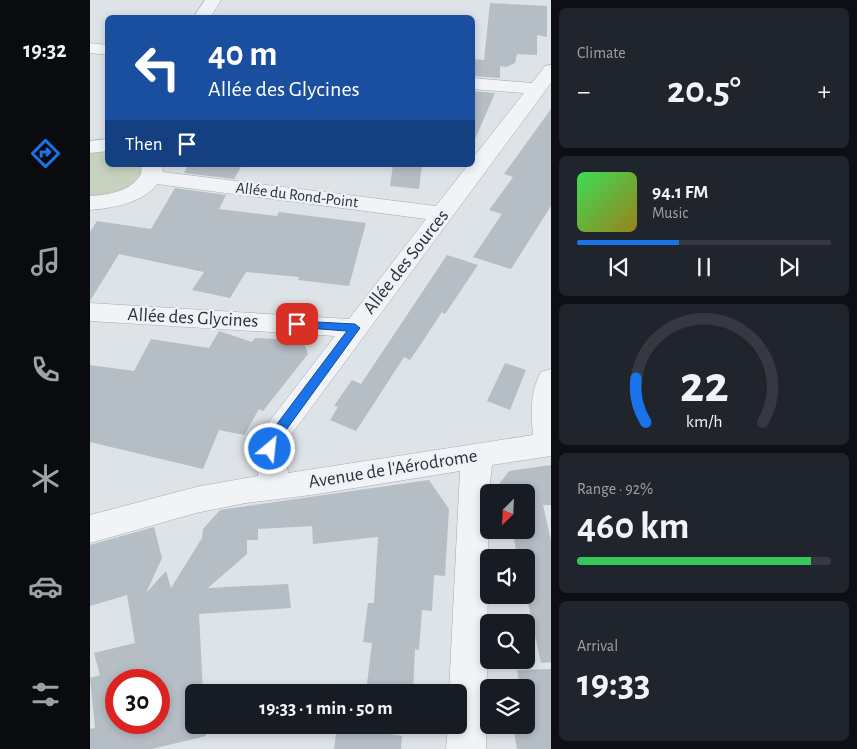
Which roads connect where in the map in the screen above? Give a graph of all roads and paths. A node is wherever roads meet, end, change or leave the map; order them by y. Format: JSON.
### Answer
{"nodes":[{"id":1,"x":212,"y":0,"type":"edge"},
{"id":2,"x":203,"y":15,"type":"edge"},
{"id":3,"x":90,"y":48,"type":"edge"},
{"id":4,"x":105,"y":50,"type":"edge"},
{"id":5,"x":544,"y":79,"type":"edge"},
{"id":6,"x":475,"y":83,"type":"edge"},
{"id":7,"x":105,"y":146,"type":"edge"},
{"id":8,"x":90,"y":147,"type":"edge"},
{"id":9,"x":152,"y":171,"type":"edge"},
{"id":10,"x":90,"y":203,"type":"edge"},
{"id":11,"x":443,"y":214,"type":"junction"},
{"id":12,"x":90,"y":312,"type":"edge"},
{"id":13,"x":355,"y":328,"type":"junction"},
{"id":14,"x":551,"y":378,"type":"edge"},
{"id":15,"x":550,"y":444,"type":"edge"},
{"id":16,"x":478,"y":456,"type":"junction"},
{"id":17,"x":274,"y":487,"type":"junction"},
{"id":18,"x":90,"y":529,"type":"edge"},
{"id":19,"x":466,"y":749,"type":"edge"}],
"edges":[{"from":1,"to":2,"type":"street"},
{"from":3,"to":4,"type":"street"},
{"from":5,"to":6,"type":"street"},
{"from":5,"to":11,"type":"street","name":"Allée des Sources"},
{"from":7,"to":8,"type":"street"},
{"from":9,"to":10,"type":"street"},
{"from":9,"to":11,"type":"street","name":"Allée du Rond-Point"},
{"from":11,"to":13,"type":"street","name":"Allée des Sources"},
{"from":12,"to":13,"type":"street","name":"Allée des Glycines"},
{"from":13,"to":17,"type":"street","name":"Allée des Sources"},
{"from":14,"to":15,"type":"street"},
{"from":15,"to":16,"type":"street","name":"Avenue de l'Aérodrome"},
{"from":16,"to":17,"type":"street","name":"Avenue de l'Aérodrome"},
{"from":16,"to":19,"type":"street"},
{"from":17,"to":18,"type":"street","name":"Avenue de l'Aérodrome"}]}
